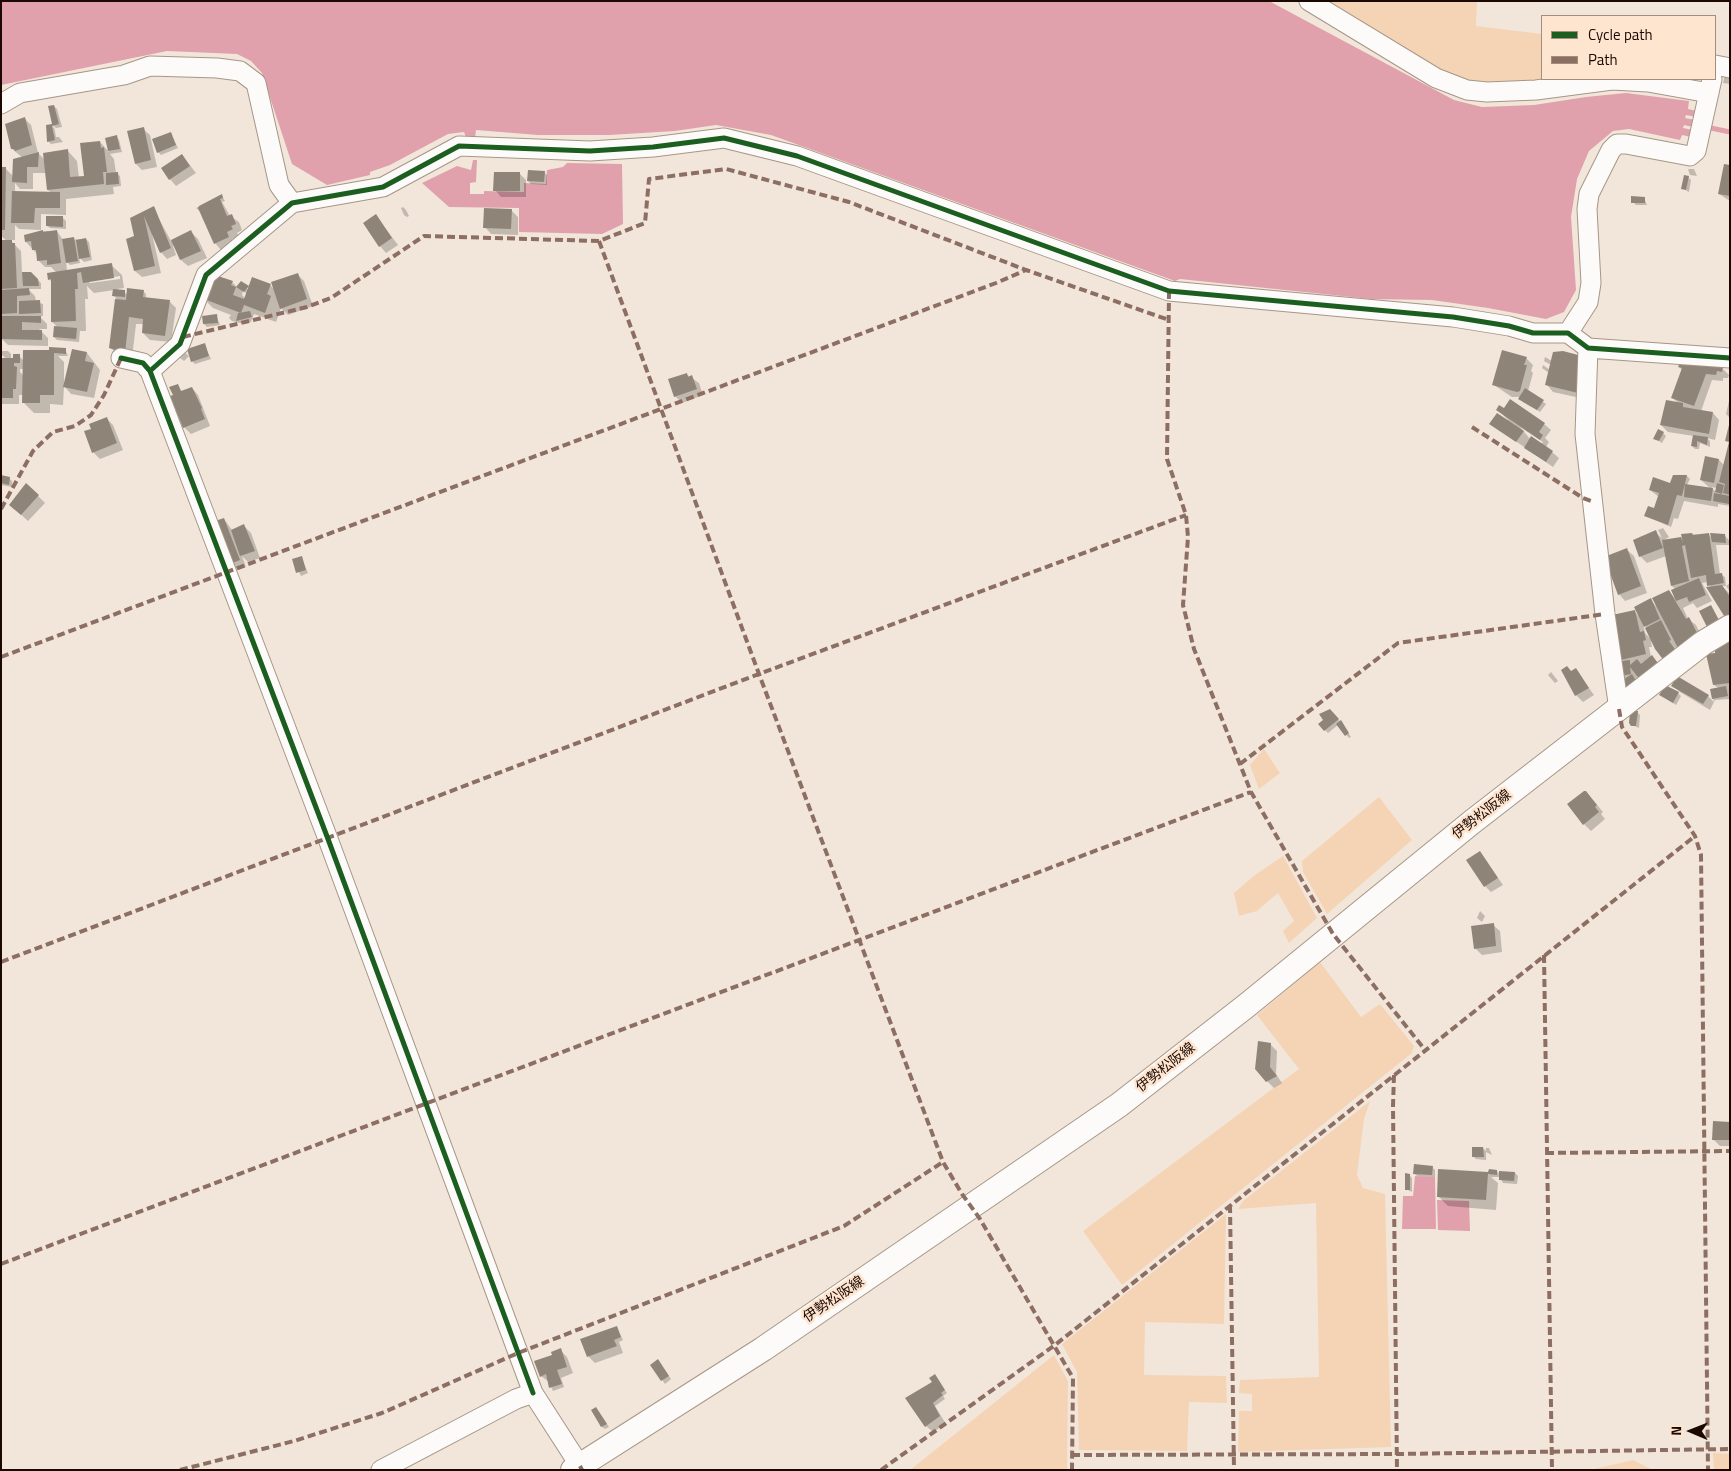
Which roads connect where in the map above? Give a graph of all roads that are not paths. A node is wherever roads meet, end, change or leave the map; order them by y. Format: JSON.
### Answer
{"nodes":[{"id":1,"x":1309,"y":1,"type":"edge"},
{"id":2,"x":1716,"y":65,"type":"edge"},
{"id":3,"x":1730,"y":68,"type":"edge"},
{"id":4,"x":1709,"y":92,"type":"edge"},
{"id":5,"x":1,"y":104,"type":"edge"},
{"id":6,"x":292,"y":203,"type":"junction"},
{"id":7,"x":1568,"y":333,"type":"junction"},
{"id":8,"x":1588,"y":348,"type":"junction"},
{"id":9,"x":121,"y":358,"type":"dead end"},
{"id":10,"x":1730,"y":358,"type":"edge"},
{"id":11,"x":150,"y":371,"type":"junction"},
{"id":12,"x":1730,"y":627,"type":"edge"},
{"id":13,"x":1619,"y":709,"type":"junction"},
{"id":14,"x":533,"y":1393,"type":"junction"},
{"id":15,"x":576,"y":1468,"type":"edge"},
{"id":16,"x":381,"y":1470,"type":"edge"}],
"edges":[{"from":1,"to":4,"type":"street"},
{"from":2,"to":3,"type":"street"},
{"from":4,"to":7,"type":"street"},
{"from":5,"to":6,"type":"street"},
{"from":6,"to":7,"type":"street"},
{"from":6,"to":11,"type":"street"},
{"from":7,"to":8,"type":"street"},
{"from":8,"to":10,"type":"street"},
{"from":8,"to":13,"type":"street"},
{"from":9,"to":11,"type":"street"},
{"from":11,"to":14,"type":"street"},
{"from":12,"to":13,"type":"main road","name":"伊勢松阪線"},
{"from":13,"to":15,"type":"main road","name":"伊勢松阪線"},
{"from":14,"to":15,"type":"street"},
{"from":14,"to":16,"type":"street"}]}
